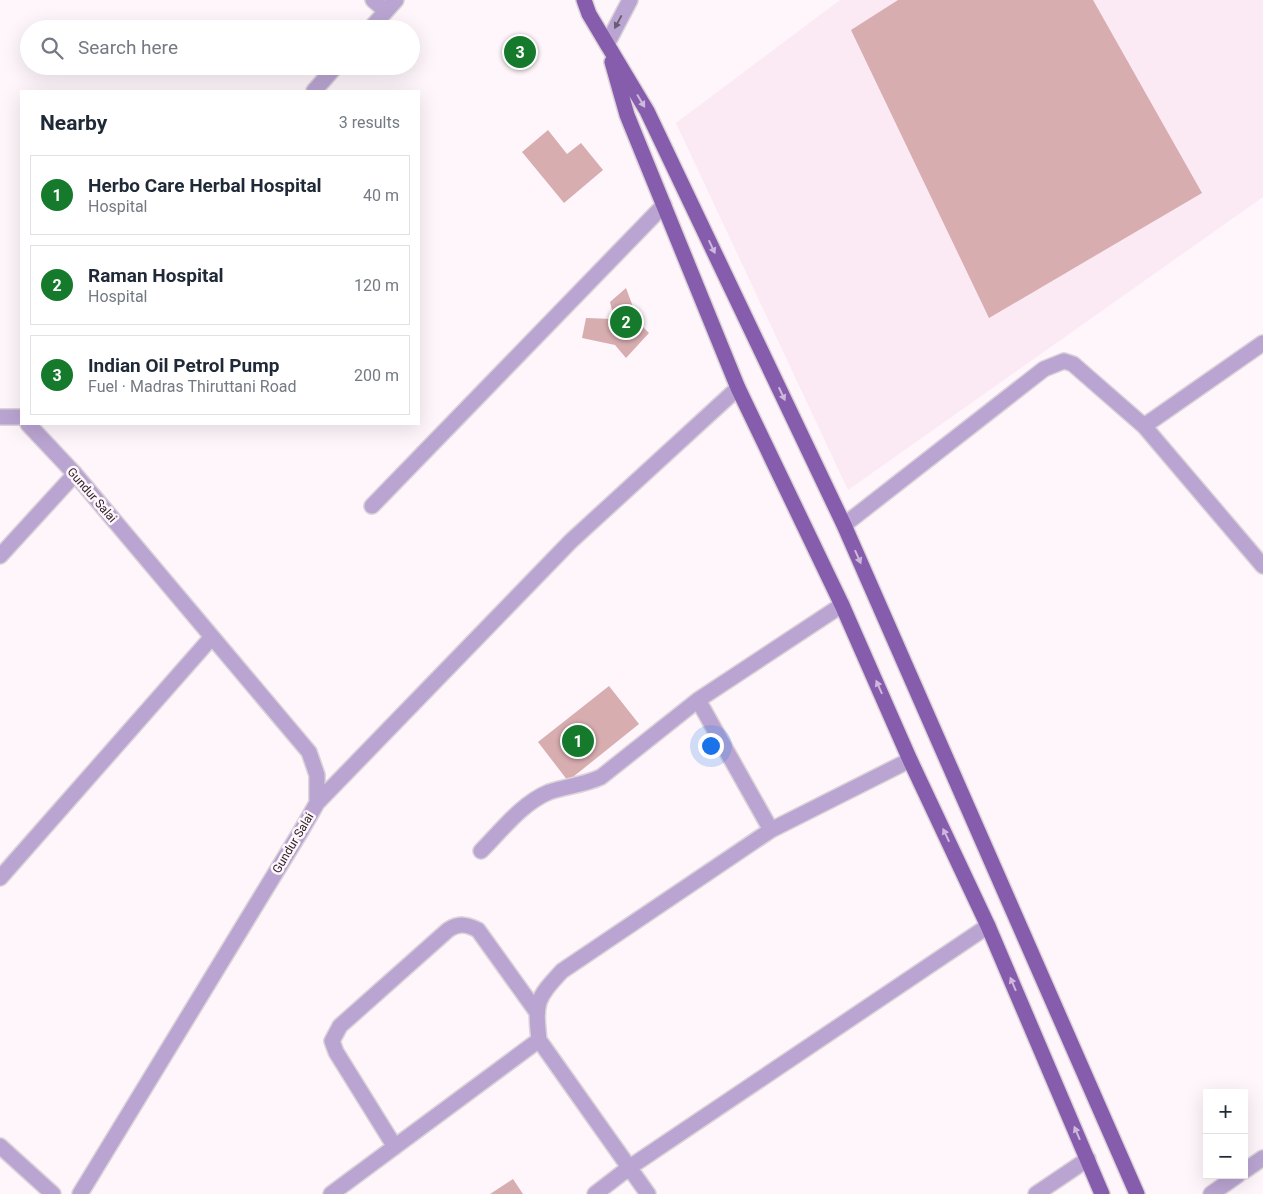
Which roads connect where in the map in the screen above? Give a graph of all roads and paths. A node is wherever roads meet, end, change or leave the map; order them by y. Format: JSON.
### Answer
{"nodes":[{"id":1,"x":373,"y":0,"type":"edge"},
{"id":2,"x":584,"y":0,"type":"edge"},
{"id":3,"x":630,"y":0,"type":"edge"},
{"id":4,"x":391,"y":5,"type":"edge"},
{"id":5,"x":378,"y":20,"type":"edge"},
{"id":6,"x":607,"y":44,"type":"junction"},
{"id":7,"x":328,"y":75,"type":"edge"},
{"id":8,"x":315,"y":90,"type":"edge"},
{"id":9,"x":664,"y":205,"type":"junction"},
{"id":10,"x":1263,"y":343,"type":"edge"},
{"id":11,"x":738,"y":388,"type":"junction"},
{"id":12,"x":0,"y":417,"type":"edge"},
{"id":13,"x":20,"y":417,"type":"edge"},
{"id":14,"x":29,"y":425,"type":"edge"},
{"id":15,"x":1144,"y":426,"type":"junction"},
{"id":16,"x":75,"y":474,"type":"junction"},
{"id":17,"x":372,"y":506,"type":"dead end"},
{"id":18,"x":844,"y":525,"type":"junction"},
{"id":19,"x":0,"y":556,"type":"edge"},
{"id":20,"x":1263,"y":566,"type":"edge"},
{"id":21,"x":842,"y":605,"type":"junction"},
{"id":22,"x":212,"y":637,"type":"junction"},
{"id":23,"x":698,"y":700,"type":"junction"},
{"id":24,"x":910,"y":760,"type":"junction"},
{"id":25,"x":317,"y":803,"type":"junction"},
{"id":26,"x":770,"y":830,"type":"junction"},
{"id":27,"x":481,"y":851,"type":"dead end"},
{"id":28,"x":0,"y":878,"type":"edge"},
{"id":29,"x":988,"y":926,"type":"junction"},
{"id":30,"x":536,"y":1012,"type":"junction"},
{"id":31,"x":540,"y":1040,"type":"junction"},
{"id":32,"x":0,"y":1146,"type":"edge"},
{"id":33,"x":395,"y":1147,"type":"junction"},
{"id":34,"x":1263,"y":1158,"type":"edge"},
{"id":35,"x":1088,"y":1159,"type":"junction"},
{"id":36,"x":630,"y":1168,"type":"junction"},
{"id":37,"x":1248,"y":1168,"type":"edge"},
{"id":38,"x":1232,"y":1179,"type":"edge"},
{"id":39,"x":53,"y":1194,"type":"edge"},
{"id":40,"x":80,"y":1194,"type":"edge"},
{"id":41,"x":331,"y":1194,"type":"edge"},
{"id":42,"x":596,"y":1194,"type":"edge"},
{"id":43,"x":648,"y":1194,"type":"edge"},
{"id":44,"x":1036,"y":1194,"type":"edge"},
{"id":45,"x":1102,"y":1194,"type":"edge"},
{"id":46,"x":1137,"y":1194,"type":"edge"},
{"id":47,"x":1211,"y":1194,"type":"edge"}],
"edges":[{"from":1,"to":4,"type":"street"},
{"from":2,"to":6,"type":"main road"},
{"from":3,"to":6,"type":"street","one_way":true},
{"from":4,"to":5,"type":"street"},
{"from":6,"to":9,"type":"main road"},
{"from":6,"to":18,"type":"main road","one_way":true},
{"from":7,"to":8,"type":"street"},
{"from":9,"to":11,"type":"main road"},
{"from":9,"to":17,"type":"street"},
{"from":10,"to":15,"type":"street"},
{"from":11,"to":21,"type":"main road"},
{"from":11,"to":25,"type":"street"},
{"from":12,"to":13,"type":"street"},
{"from":14,"to":16,"type":"street","name":"Gundur Salai"},
{"from":15,"to":18,"type":"street"},
{"from":15,"to":20,"type":"street"},
{"from":16,"to":19,"type":"street"},
{"from":16,"to":22,"type":"street","name":"Gundur Salai"},
{"from":18,"to":46,"type":"main road","one_way":true},
{"from":21,"to":23,"type":"street"},
{"from":24,"to":21,"type":"main road","one_way":true},
{"from":22,"to":25,"type":"street","name":"Gundur Salai"},
{"from":22,"to":28,"type":"street"},
{"from":23,"to":26,"type":"street"},
{"from":23,"to":27,"type":"street"},
{"from":24,"to":26,"type":"street"},
{"from":29,"to":24,"type":"main road","one_way":true},
{"from":25,"to":40,"type":"street","name":"Gundur Salai"},
{"from":26,"to":30,"type":"street"},
{"from":35,"to":29,"type":"main road","one_way":true},
{"from":29,"to":36,"type":"street"},
{"from":30,"to":31,"type":"street"},
{"from":30,"to":33,"type":"street"},
{"from":31,"to":33,"type":"street"},
{"from":31,"to":36,"type":"street"},
{"from":32,"to":39,"type":"street"},
{"from":33,"to":41,"type":"street"},
{"from":34,"to":37,"type":"street"},
{"from":35,"to":44,"type":"street"},
{"from":35,"to":45,"type":"main road"},
{"from":36,"to":42,"type":"street"},
{"from":36,"to":43,"type":"street"},
{"from":38,"to":47,"type":"street"}]}
